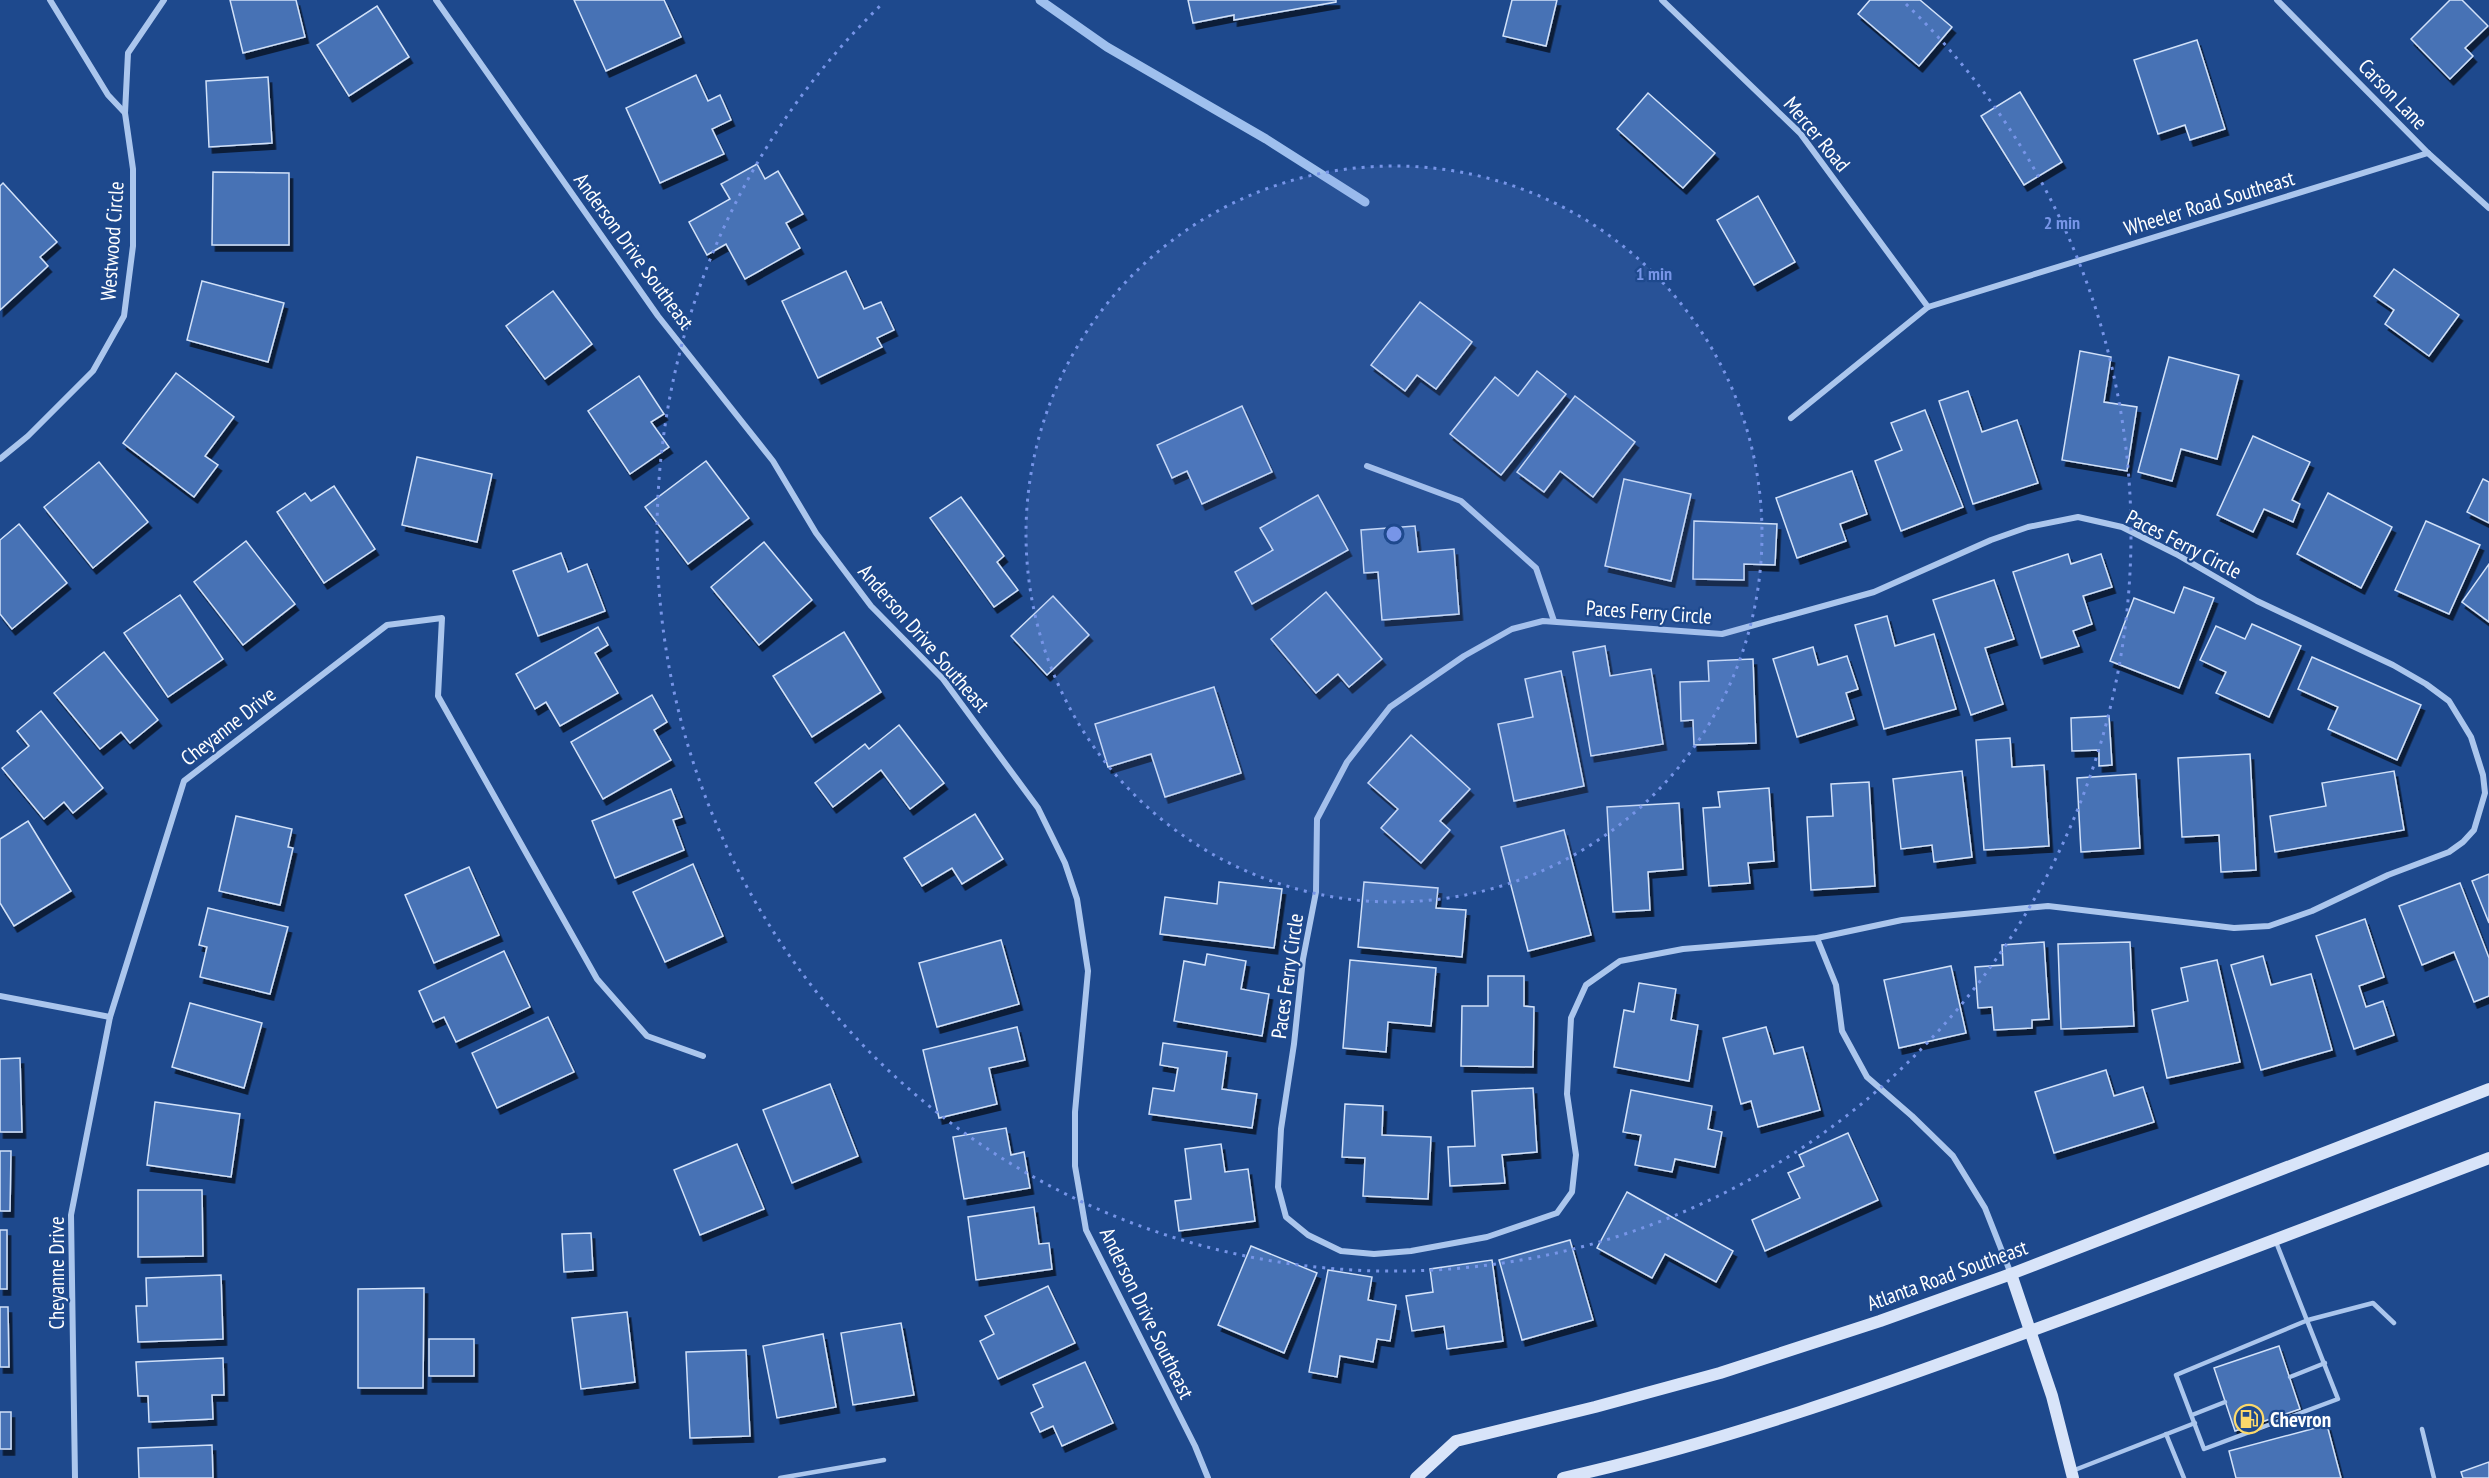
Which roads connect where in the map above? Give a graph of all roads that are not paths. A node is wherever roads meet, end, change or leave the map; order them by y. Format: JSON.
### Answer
{"nodes":[{"id":1,"x":50,"y":0,"type":"edge"},
{"id":2,"x":165,"y":0,"type":"edge"},
{"id":3,"x":436,"y":0,"type":"edge"},
{"id":4,"x":1662,"y":0,"type":"edge"},
{"id":5,"x":2277,"y":0,"type":"edge"},
{"id":6,"x":125,"y":113,"type":"junction"},
{"id":7,"x":2428,"y":153,"type":"junction"},
{"id":8,"x":2489,"y":208,"type":"edge"},
{"id":9,"x":1928,"y":307,"type":"junction"},
{"id":10,"x":1791,"y":418,"type":"dead end"},
{"id":11,"x":0,"y":459,"type":"edge"},
{"id":12,"x":1367,"y":466,"type":"dead end"},
{"id":13,"x":1554,"y":621,"type":"junction"},
{"id":14,"x":1817,"y":938,"type":"junction"},
{"id":15,"x":0,"y":996,"type":"edge"},
{"id":16,"x":111,"y":1017,"type":"junction"},
{"id":17,"x":703,"y":1056,"type":"dead end"},
{"id":18,"x":2489,"y":1089,"type":"edge"},
{"id":19,"x":2489,"y":1158,"type":"edge"},
{"id":20,"x":2275,"y":1239,"type":"junction"},
{"id":21,"x":2011,"y":1274,"type":"junction"},
{"id":22,"x":2308,"y":1320,"type":"junction"},
{"id":23,"x":2394,"y":1323,"type":"dead end"},
{"id":24,"x":2031,"y":1331,"type":"junction"},
{"id":25,"x":2325,"y":1364,"type":"junction"},
{"id":26,"x":2290,"y":1377,"type":"dead end"},
{"id":27,"x":2225,"y":1402,"type":"dead end"},
{"id":28,"x":2192,"y":1415,"type":"junction"},
{"id":29,"x":2195,"y":1423,"type":"junction"},
{"id":30,"x":2422,"y":1429,"type":"dead end"},
{"id":31,"x":2166,"y":1434,"type":"junction"},
{"id":32,"x":884,"y":1460,"type":"dead end"},
{"id":33,"x":2072,"y":1474,"type":"edge"},
{"id":34,"x":75,"y":1478,"type":"edge"},
{"id":35,"x":780,"y":1478,"type":"edge"},
{"id":36,"x":1208,"y":1478,"type":"edge"},
{"id":37,"x":1416,"y":1478,"type":"edge"},
{"id":38,"x":1563,"y":1478,"type":"edge"},
{"id":39,"x":2184,"y":1478,"type":"edge"},
{"id":40,"x":2434,"y":1478,"type":"edge"}],
"edges":[{"from":1,"to":6,"type":"street"},
{"from":2,"to":6,"type":"street"},
{"from":3,"to":36,"type":"street","name":"Anderson Drive Southeast"},
{"from":4,"to":9,"type":"street","name":"Mercer Road"},
{"from":5,"to":7,"type":"street","name":"Carson Lane"},
{"from":6,"to":11,"type":"street","name":"Westwood Circle"},
{"from":7,"to":8,"type":"street","name":"Carson Lane"},
{"from":7,"to":9,"type":"street","name":"Wheeler Road Southeast"},
{"from":9,"to":10,"type":"street","name":"Wheeler Road Southeast"},
{"from":12,"to":13,"type":"street"},
{"from":13,"to":14,"type":"street","name":"Paces Ferry Circle"},
{"from":13,"to":14,"type":"street","name":"Paces Ferry Circle"},
{"from":14,"to":21,"type":"street"},
{"from":15,"to":16,"type":"street"},
{"from":16,"to":17,"type":"street","name":"Cheyanne Drive"},
{"from":16,"to":34,"type":"street","name":"Cheyanne Drive"},
{"from":18,"to":21,"type":"main road","name":"Atlanta Road Southeast"},
{"from":19,"to":20,"type":"main road"},
{"from":20,"to":22,"type":"lane"},
{"from":20,"to":24,"type":"main road"},
{"from":21,"to":24,"type":"main road"},
{"from":21,"to":37,"type":"main road","name":"Atlanta Road Southeast"},
{"from":22,"to":23,"type":"lane"},
{"from":22,"to":25,"type":"lane"},
{"from":22,"to":28,"type":"lane"},
{"from":24,"to":33,"type":"main road"},
{"from":24,"to":38,"type":"main road"},
{"from":25,"to":26,"type":"lane"},
{"from":25,"to":29,"type":"lane"},
{"from":27,"to":28,"type":"lane"},
{"from":28,"to":29,"type":"lane"},
{"from":29,"to":31,"type":"lane"},
{"from":30,"to":40,"type":"lane"},
{"from":31,"to":33,"type":"lane"},
{"from":31,"to":39,"type":"lane"},
{"from":32,"to":35,"type":"lane"}]}
